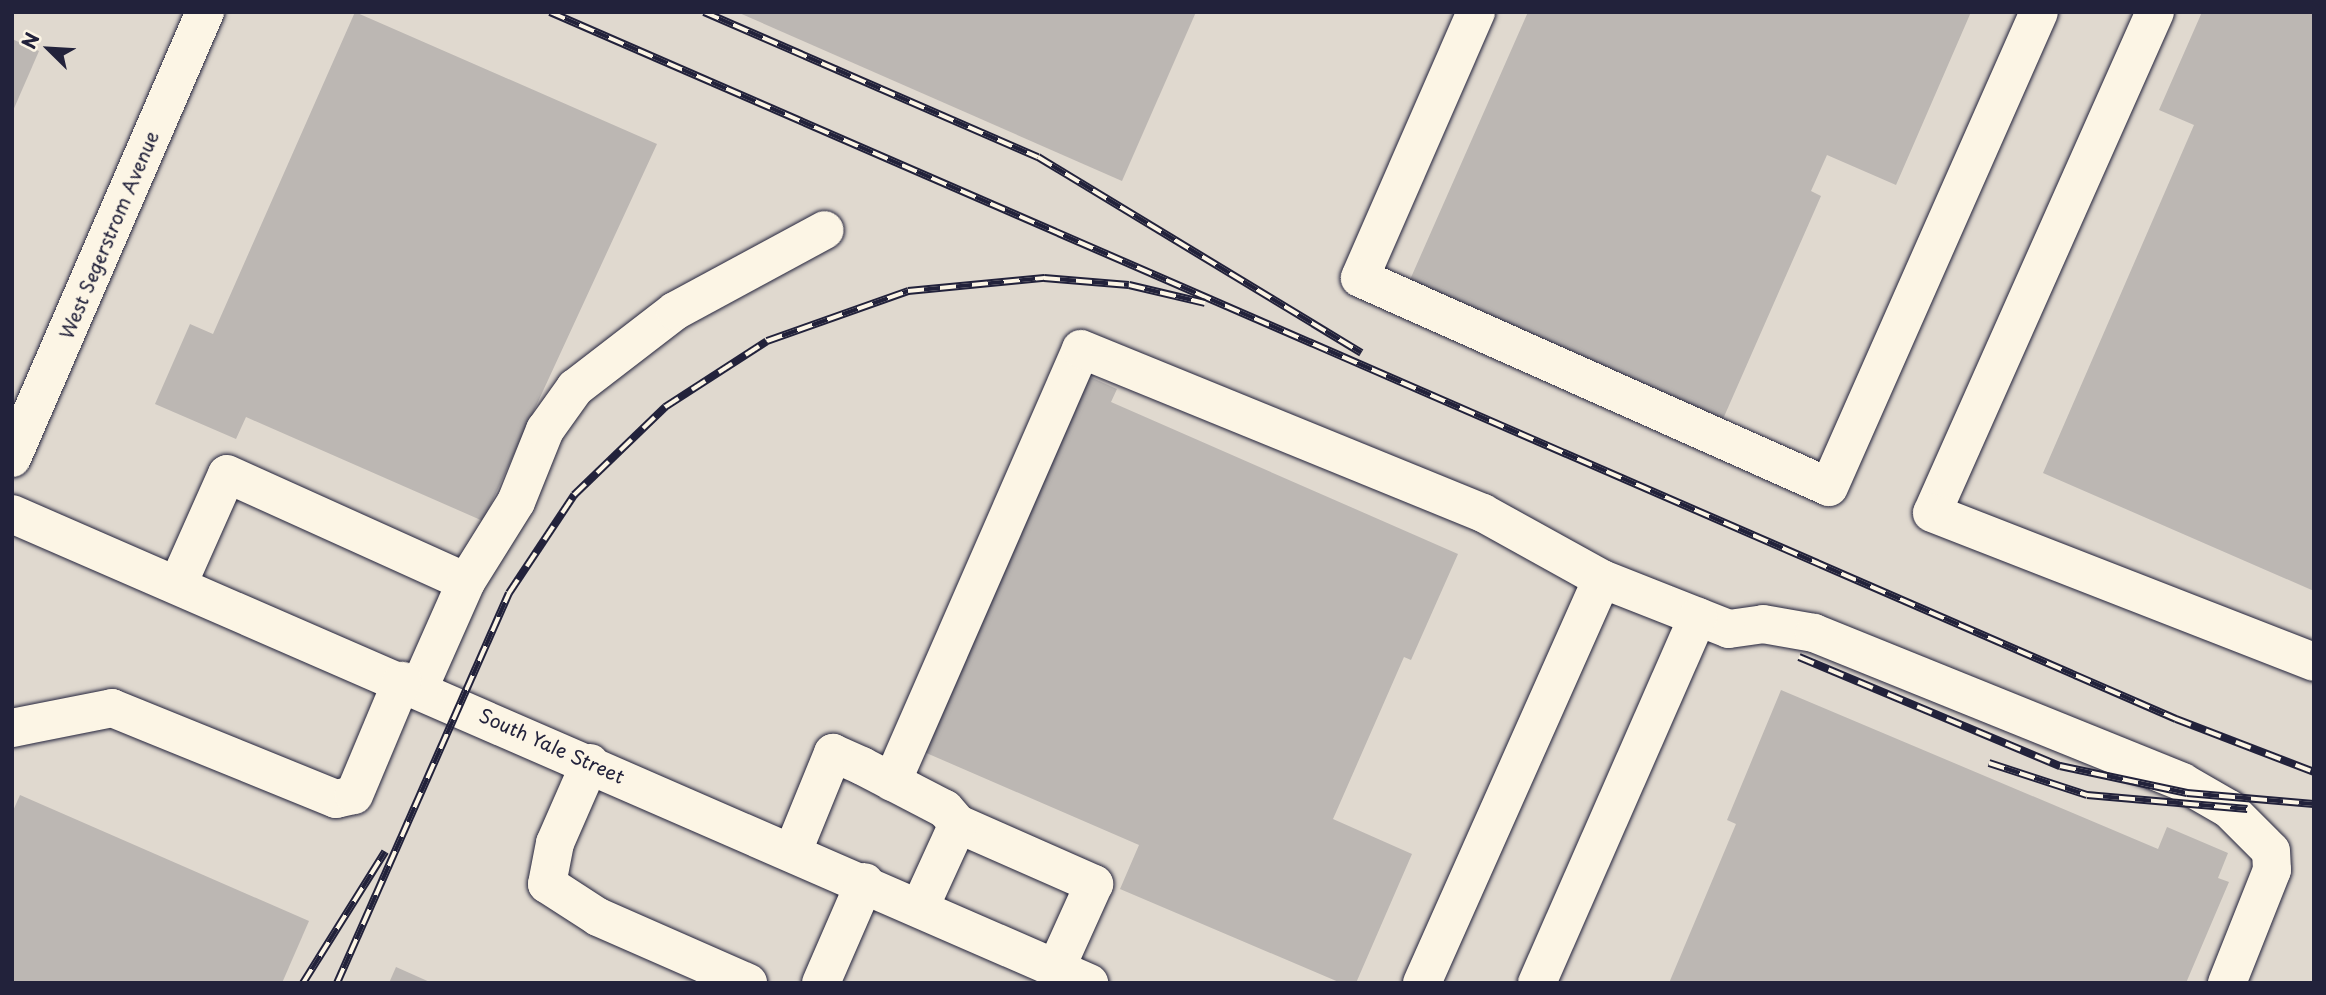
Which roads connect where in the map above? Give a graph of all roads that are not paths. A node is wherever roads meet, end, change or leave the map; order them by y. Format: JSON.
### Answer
{"nodes":[{"id":1,"x":205,"y":12,"type":"edge"},
{"id":2,"x":1476,"y":12,"type":"edge"},
{"id":3,"x":2039,"y":12,"type":"edge"},
{"id":4,"x":2155,"y":12,"type":"edge"},
{"id":5,"x":825,"y":230,"type":"dead end"},
{"id":6,"x":12,"y":458,"type":"edge"},
{"id":7,"x":12,"y":514,"type":"edge"},
{"id":8,"x":1601,"y":579,"type":"junction"},
{"id":9,"x":466,"y":582,"type":"junction"},
{"id":10,"x":178,"y":584,"type":"junction"},
{"id":11,"x":1699,"y":617,"type":"junction"},
{"id":12,"x":2314,"y":662,"type":"edge"},
{"id":13,"x":410,"y":685,"type":"junction"},
{"id":14,"x":12,"y":728,"type":"edge"},
{"id":15,"x":590,"y":763,"type":"junction"},
{"id":16,"x":892,"y":782,"type":"junction"},
{"id":17,"x":958,"y":824,"type":"junction"},
{"id":18,"x":793,"y":851,"type":"junction"},
{"id":19,"x":864,"y":882,"type":"junction"},
{"id":20,"x":920,"y":907,"type":"junction"},
{"id":21,"x":1073,"y":975,"type":"edge"},
{"id":22,"x":748,"y":983,"type":"edge"},
{"id":23,"x":821,"y":983,"type":"edge"},
{"id":24,"x":1422,"y":983,"type":"edge"},
{"id":25,"x":1537,"y":983,"type":"edge"},
{"id":26,"x":2227,"y":983,"type":"edge"}],
"edges":[{"from":1,"to":6,"type":"street","name":"West Segerstrom Avenue"},
{"from":2,"to":3,"type":"street"},
{"from":4,"to":12,"type":"street"},
{"from":5,"to":9,"type":"street"},
{"from":7,"to":10,"type":"street","name":"South Yale Street"},
{"from":8,"to":11,"type":"street"},
{"from":8,"to":16,"type":"street"},
{"from":8,"to":24,"type":"street"},
{"from":9,"to":10,"type":"street"},
{"from":9,"to":13,"type":"street"},
{"from":10,"to":13,"type":"street","name":"South Yale Street"},
{"from":11,"to":25,"type":"street"},
{"from":11,"to":26,"type":"street"},
{"from":13,"to":14,"type":"street"},
{"from":13,"to":15,"type":"street","name":"South Yale Street"},
{"from":15,"to":18,"type":"street","name":"South Yale Street"},
{"from":15,"to":22,"type":"street"},
{"from":16,"to":17,"type":"street"},
{"from":16,"to":18,"type":"street"},
{"from":17,"to":20,"type":"street"},
{"from":17,"to":21,"type":"street"},
{"from":18,"to":19,"type":"street","name":"South Yale Street"},
{"from":19,"to":20,"type":"street","name":"South Yale Street"},
{"from":19,"to":23,"type":"street"},
{"from":20,"to":21,"type":"street","name":"South Yale Street"}]}
